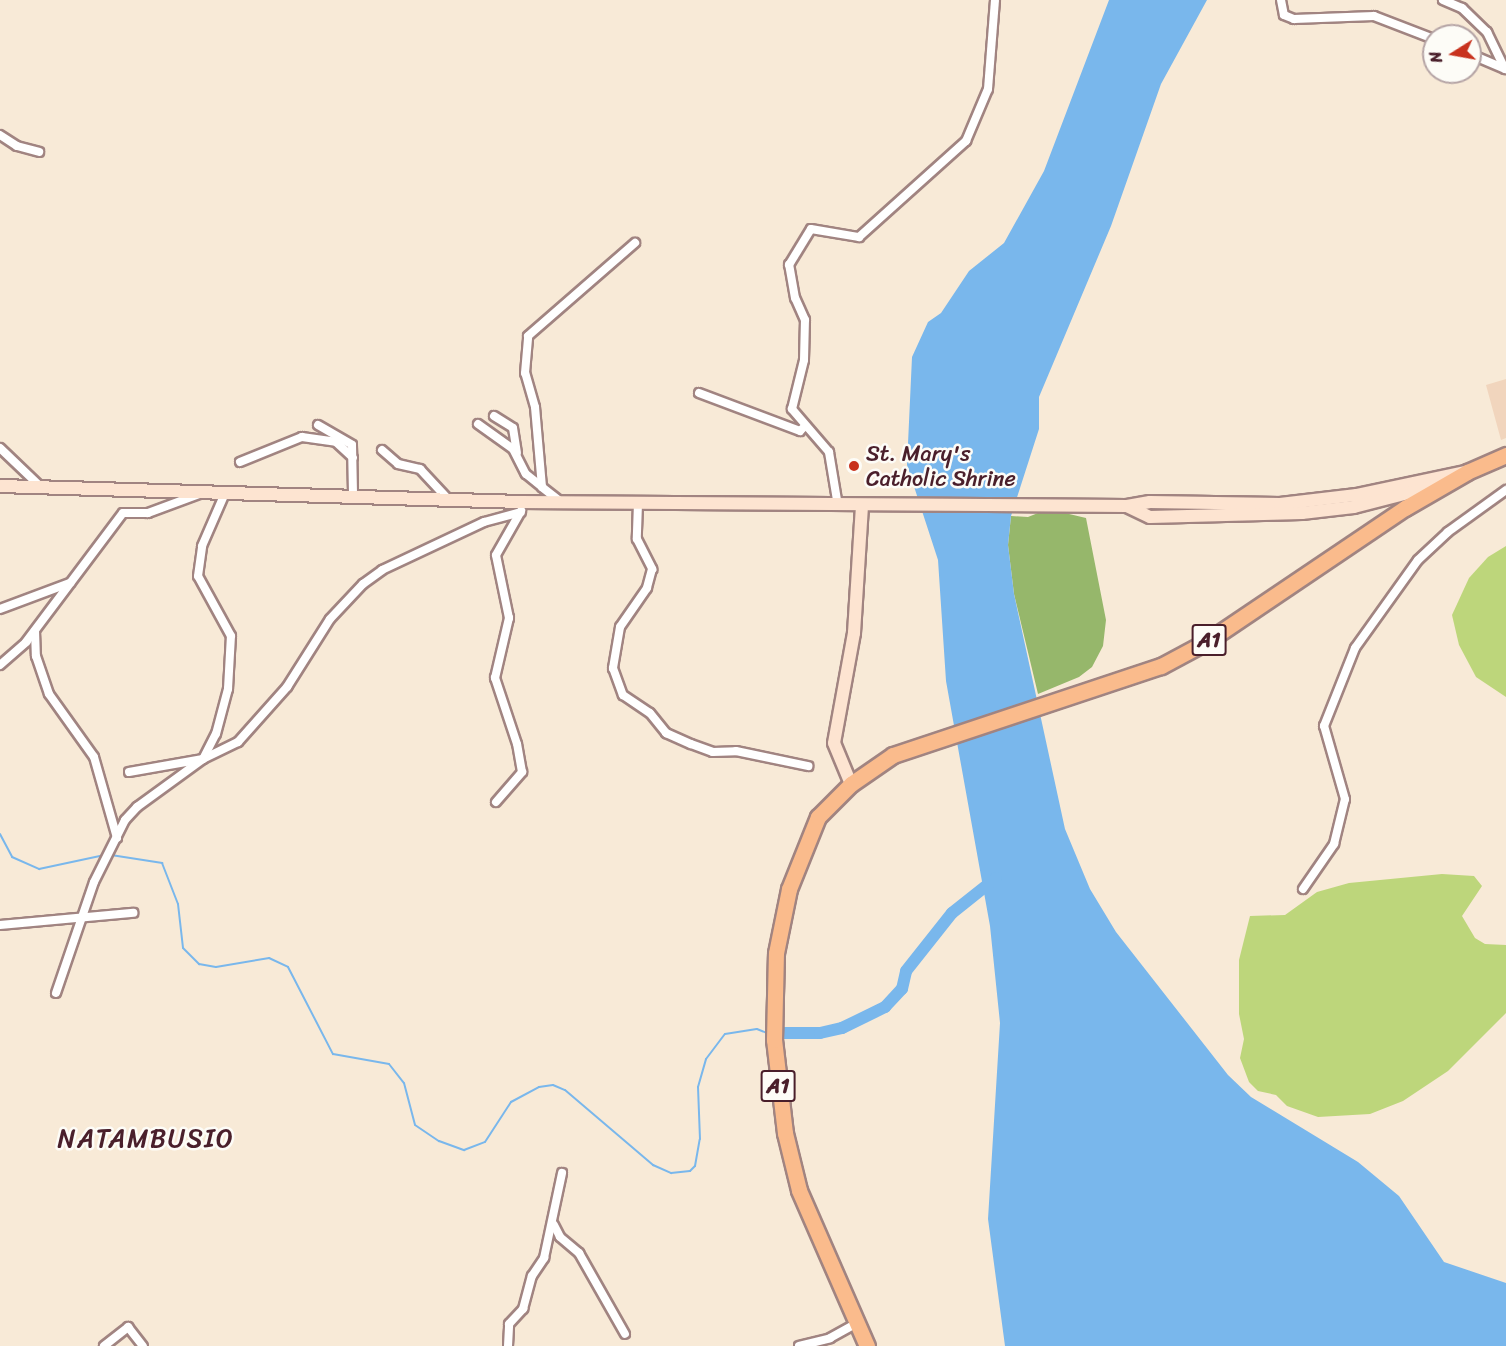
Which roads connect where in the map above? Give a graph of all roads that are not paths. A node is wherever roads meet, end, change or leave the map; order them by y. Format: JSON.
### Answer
{"nodes":[{"id":1,"x":995,"y":0,"type":"edge"},
{"id":2,"x":1281,"y":0,"type":"edge"},
{"id":3,"x":1443,"y":0,"type":"edge"},
{"id":4,"x":1422,"y":34,"type":"edge"},
{"id":5,"x":1482,"y":59,"type":"edge"},
{"id":6,"x":1505,"y":69,"type":"edge"},
{"id":7,"x":0,"y":135,"type":"edge"},
{"id":8,"x":39,"y":152,"type":"dead end"},
{"id":9,"x":635,"y":243,"type":"dead end"},
{"id":10,"x":699,"y":393,"type":"dead end"},
{"id":11,"x":494,"y":416,"type":"dead end"},
{"id":12,"x":478,"y":423,"type":"dead end"},
{"id":13,"x":318,"y":425,"type":"dead end"},
{"id":14,"x":804,"y":428,"type":"junction"},
{"id":15,"x":0,"y":448,"type":"edge"},
{"id":16,"x":382,"y":450,"type":"dead end"},
{"id":17,"x":1506,"y":455,"type":"edge"},
{"id":18,"x":518,"y":457,"type":"junction"},
{"id":19,"x":353,"y":458,"type":"junction"},
{"id":20,"x":240,"y":462,"type":"dead end"},
{"id":21,"x":1467,"y":472,"type":"junction"},
{"id":22,"x":1448,"y":484,"type":"junction"},
{"id":23,"x":0,"y":486,"type":"edge"},
{"id":24,"x":41,"y":487,"type":"junction"},
{"id":25,"x":542,"y":487,"type":"junction"},
{"id":26,"x":1506,"y":489,"type":"edge"},
{"id":27,"x":225,"y":493,"type":"junction"},
{"id":28,"x":199,"y":494,"type":"junction"},
{"id":29,"x":353,"y":494,"type":"junction"},
{"id":30,"x":447,"y":498,"type":"junction"},
{"id":31,"x":561,"y":502,"type":"junction"},
{"id":32,"x":638,"y":503,"type":"junction"},
{"id":33,"x":838,"y":506,"type":"junction"},
{"id":34,"x":520,"y":507,"type":"junction"},
{"id":35,"x":862,"y":507,"type":"junction"},
{"id":36,"x":1127,"y":507,"type":"junction"},
{"id":37,"x":70,"y":583,"type":"junction"},
{"id":38,"x":0,"y":609,"type":"edge"},
{"id":39,"x":35,"y":630,"type":"junction"},
{"id":40,"x":0,"y":665,"type":"edge"},
{"id":41,"x":203,"y":759,"type":"junction"},
{"id":42,"x":808,"y":766,"type":"dead end"},
{"id":43,"x":129,"y":772,"type":"dead end"},
{"id":44,"x":850,"y":784,"type":"junction"},
{"id":45,"x":496,"y":802,"type":"dead end"},
{"id":46,"x":117,"y":838,"type":"junction"},
{"id":47,"x":1303,"y":889,"type":"dead end"},
{"id":48,"x":133,"y":913,"type":"dead end"},
{"id":49,"x":82,"y":918,"type":"junction"},
{"id":50,"x":0,"y":925,"type":"edge"},
{"id":51,"x":57,"y":993,"type":"dead end"},
{"id":52,"x":562,"y":1173,"type":"dead end"},
{"id":53,"x":554,"y":1225,"type":"junction"},
{"id":54,"x":857,"y":1323,"type":"junction"},
{"id":55,"x":625,"y":1334,"type":"dead end"},
{"id":56,"x":104,"y":1346,"type":"edge"},
{"id":57,"x":143,"y":1346,"type":"edge"},
{"id":58,"x":508,"y":1346,"type":"edge"},
{"id":59,"x":799,"y":1346,"type":"edge"},
{"id":60,"x":867,"y":1346,"type":"edge"}],
"edges":[{"from":1,"to":14,"type":"street"},
{"from":2,"to":4,"type":"street"},
{"from":3,"to":6,"type":"street"},
{"from":5,"to":6,"type":"street"},
{"from":7,"to":8,"type":"street"},
{"from":9,"to":25,"type":"street"},
{"from":10,"to":14,"type":"street"},
{"from":11,"to":18,"type":"street"},
{"from":12,"to":18,"type":"street"},
{"from":13,"to":19,"type":"street"},
{"from":14,"to":33,"type":"street"},
{"from":15,"to":24,"type":"street"},
{"from":16,"to":30,"type":"street"},
{"from":17,"to":21,"type":"highway","number":"A1"},
{"from":18,"to":25,"type":"street"},
{"from":19,"to":20,"type":"street"},
{"from":19,"to":29,"type":"street"},
{"from":21,"to":22,"type":"highway","number":"A1"},
{"from":21,"to":36,"type":"main road","number":"A1"},
{"from":22,"to":36,"type":"main road","number":"A1"},
{"from":22,"to":44,"type":"highway","number":"A1"},
{"from":23,"to":24,"type":"main road"},
{"from":24,"to":28,"type":"main road"},
{"from":25,"to":31,"type":"street"},
{"from":26,"to":47,"type":"street"},
{"from":27,"to":28,"type":"main road"},
{"from":27,"to":29,"type":"main road"},
{"from":27,"to":41,"type":"street"},
{"from":28,"to":37,"type":"street"},
{"from":29,"to":30,"type":"main road"},
{"from":30,"to":34,"type":"main road"},
{"from":31,"to":32,"type":"main road"},
{"from":31,"to":34,"type":"main road"},
{"from":32,"to":33,"type":"main road"},
{"from":32,"to":42,"type":"street"},
{"from":33,"to":35,"type":"main road"},
{"from":34,"to":41,"type":"street"},
{"from":34,"to":45,"type":"street"},
{"from":35,"to":36,"type":"main road","number":"A1"},
{"from":35,"to":44,"type":"main road"},
{"from":37,"to":38,"type":"street"},
{"from":37,"to":39,"type":"street"},
{"from":39,"to":40,"type":"street"},
{"from":39,"to":46,"type":"street"},
{"from":41,"to":43,"type":"street"},
{"from":41,"to":46,"type":"street"},
{"from":44,"to":54,"type":"highway","number":"A1"},
{"from":46,"to":49,"type":"street"},
{"from":48,"to":49,"type":"street"},
{"from":49,"to":50,"type":"street"},
{"from":49,"to":51,"type":"street"},
{"from":52,"to":53,"type":"street"},
{"from":53,"to":55,"type":"street"},
{"from":53,"to":58,"type":"street"},
{"from":54,"to":59,"type":"street"},
{"from":54,"to":60,"type":"highway","number":"A1"},
{"from":56,"to":57,"type":"street"}]}
